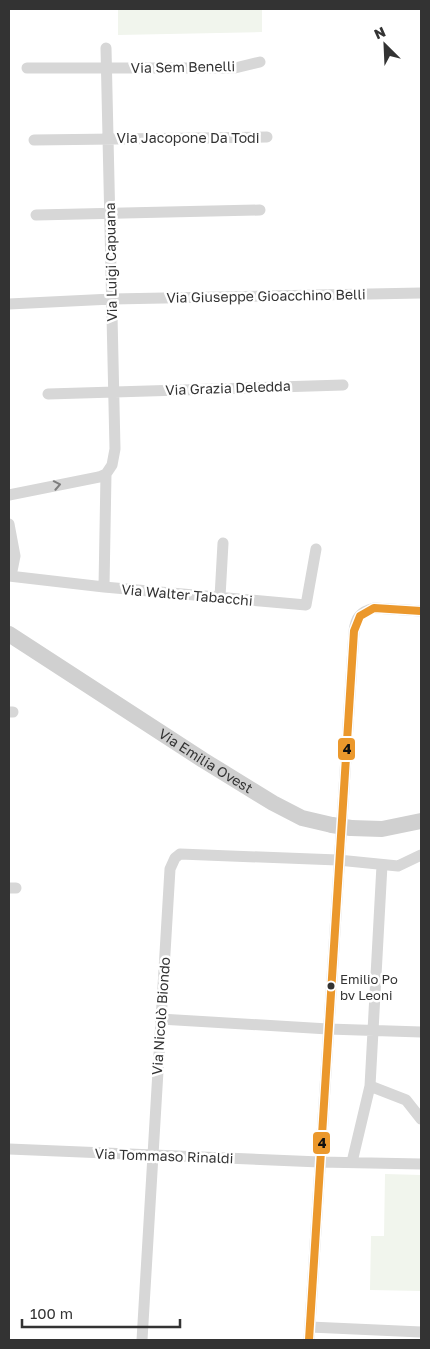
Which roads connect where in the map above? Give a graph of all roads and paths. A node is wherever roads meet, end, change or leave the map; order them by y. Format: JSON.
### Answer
{"nodes":[{"id":1,"x":106,"y":48,"type":"dead end"},
{"id":2,"x":260,"y":62,"type":"dead end"},
{"id":3,"x":106,"y":67,"type":"junction"},
{"id":4,"x":27,"y":68,"type":"dead end"},
{"id":5,"x":268,"y":137,"type":"dead end"},
{"id":6,"x":108,"y":139,"type":"junction"},
{"id":7,"x":34,"y":140,"type":"dead end"},
{"id":8,"x":260,"y":210,"type":"dead end"},
{"id":9,"x":110,"y":214,"type":"junction"},
{"id":10,"x":36,"y":215,"type":"dead end"},
{"id":11,"x":421,"y":293,"type":"edge"},
{"id":12,"x":112,"y":299,"type":"junction"},
{"id":13,"x":9,"y":304,"type":"edge"},
{"id":14,"x":342,"y":385,"type":"dead end"},
{"id":15,"x":114,"y":392,"type":"junction"},
{"id":16,"x":48,"y":394,"type":"dead end"},
{"id":17,"x":106,"y":474,"type":"junction"},
{"id":18,"x":9,"y":495,"type":"edge"},
{"id":19,"x":9,"y":524,"type":"edge"},
{"id":20,"x":223,"y":543,"type":"dead end"},
{"id":21,"x":316,"y":549,"type":"dead end"},
{"id":22,"x":9,"y":576,"type":"edge"},
{"id":23,"x":104,"y":587,"type":"junction"},
{"id":24,"x":220,"y":597,"type":"junction"},
{"id":25,"x":421,"y":611,"type":"edge"},
{"id":26,"x":9,"y":634,"type":"edge"},
{"id":27,"x":421,"y":821,"type":"edge"},
{"id":28,"x":421,"y":855,"type":"edge"},
{"id":29,"x":338,"y":860,"type":"junction"},
{"id":30,"x":382,"y":864,"type":"junction"},
{"id":31,"x":160,"y":1019,"type":"junction"},
{"id":32,"x":328,"y":1029,"type":"junction"},
{"id":33,"x":372,"y":1030,"type":"junction"},
{"id":34,"x":421,"y":1032,"type":"edge"},
{"id":35,"x":370,"y":1086,"type":"junction"},
{"id":36,"x":421,"y":1119,"type":"edge"},
{"id":37,"x":9,"y":1148,"type":"edge"},
{"id":38,"x":152,"y":1155,"type":"junction"},
{"id":39,"x":320,"y":1162,"type":"junction"},
{"id":40,"x":352,"y":1162,"type":"junction"},
{"id":41,"x":421,"y":1164,"type":"edge"},
{"id":42,"x":310,"y":1327,"type":"junction"},
{"id":43,"x":421,"y":1332,"type":"edge"},
{"id":44,"x":142,"y":1340,"type":"edge"},
{"id":45,"x":309,"y":1340,"type":"edge"}],
"edges":[{"from":1,"to":3,"type":"street","name":"Via Luigi Capuana"},
{"from":2,"to":3,"type":"street","name":"Via Sem Benelli"},
{"from":3,"to":4,"type":"street","name":"Via Sem Benelli"},
{"from":3,"to":6,"type":"street","name":"Via Luigi Capuana"},
{"from":5,"to":6,"type":"street","name":"Via Jacopone Da Todi"},
{"from":6,"to":7,"type":"street","name":"Via Jacopone Da Todi"},
{"from":6,"to":9,"type":"street","name":"Via Luigi Capuana"},
{"from":8,"to":9,"type":"street"},
{"from":9,"to":10,"type":"street"},
{"from":9,"to":12,"type":"street","name":"Via Luigi Capuana"},
{"from":11,"to":12,"type":"street","name":"Via Giuseppe Gioacchino Belli"},
{"from":12,"to":13,"type":"street","name":"Via Giuseppe Gioacchino Belli"},
{"from":12,"to":15,"type":"street","name":"Via Luigi Capuana"},
{"from":14,"to":15,"type":"street","name":"Via Grazia Deledda"},
{"from":15,"to":16,"type":"street","name":"Via Grazia Deledda"},
{"from":15,"to":17,"type":"street","name":"Via Luigi Capuana"},
{"from":18,"to":17,"type":"street","one_way":true},
{"from":17,"to":23,"type":"street","name":"Via Luigi Capuana"},
{"from":19,"to":22,"type":"street"},
{"from":20,"to":24,"type":"street"},
{"from":21,"to":24,"type":"street","name":"Via Walter Tabacchi"},
{"from":22,"to":23,"type":"street","name":"Via Walter Tabacchi"},
{"from":23,"to":24,"type":"street","name":"Via Walter Tabacchi"},
{"from":25,"to":29,"type":"street"},
{"from":26,"to":27,"type":"main road","name":"Via Emilia Ovest","bridge":true},
{"from":28,"to":30,"type":"street","name":"Via Nicolò Biondo"},
{"from":29,"to":30,"type":"street","name":"Via Nicolò Biondo"},
{"from":29,"to":31,"type":"street","name":"Via Nicolò Biondo"},
{"from":29,"to":32,"type":"street"},
{"from":30,"to":33,"type":"street"},
{"from":31,"to":32,"type":"street"},
{"from":31,"to":38,"type":"street","name":"Via Nicolò Biondo"},
{"from":32,"to":33,"type":"street"},
{"from":32,"to":39,"type":"street"},
{"from":33,"to":34,"type":"street"},
{"from":33,"to":35,"type":"street"},
{"from":35,"to":36,"type":"street"},
{"from":35,"to":40,"type":"street"},
{"from":37,"to":38,"type":"street","name":"Via Tommaso Rinaldi"},
{"from":38,"to":39,"type":"street","name":"Via Tommaso Rinaldi"},
{"from":38,"to":44,"type":"street","name":"Via Nicolò Biondo"},
{"from":39,"to":40,"type":"street","name":"Via Tommaso Rinaldi"},
{"from":39,"to":42,"type":"street"},
{"from":40,"to":41,"type":"street","name":"Via Tommaso Rinaldi"},
{"from":42,"to":43,"type":"street"},
{"from":42,"to":45,"type":"street"}]}
